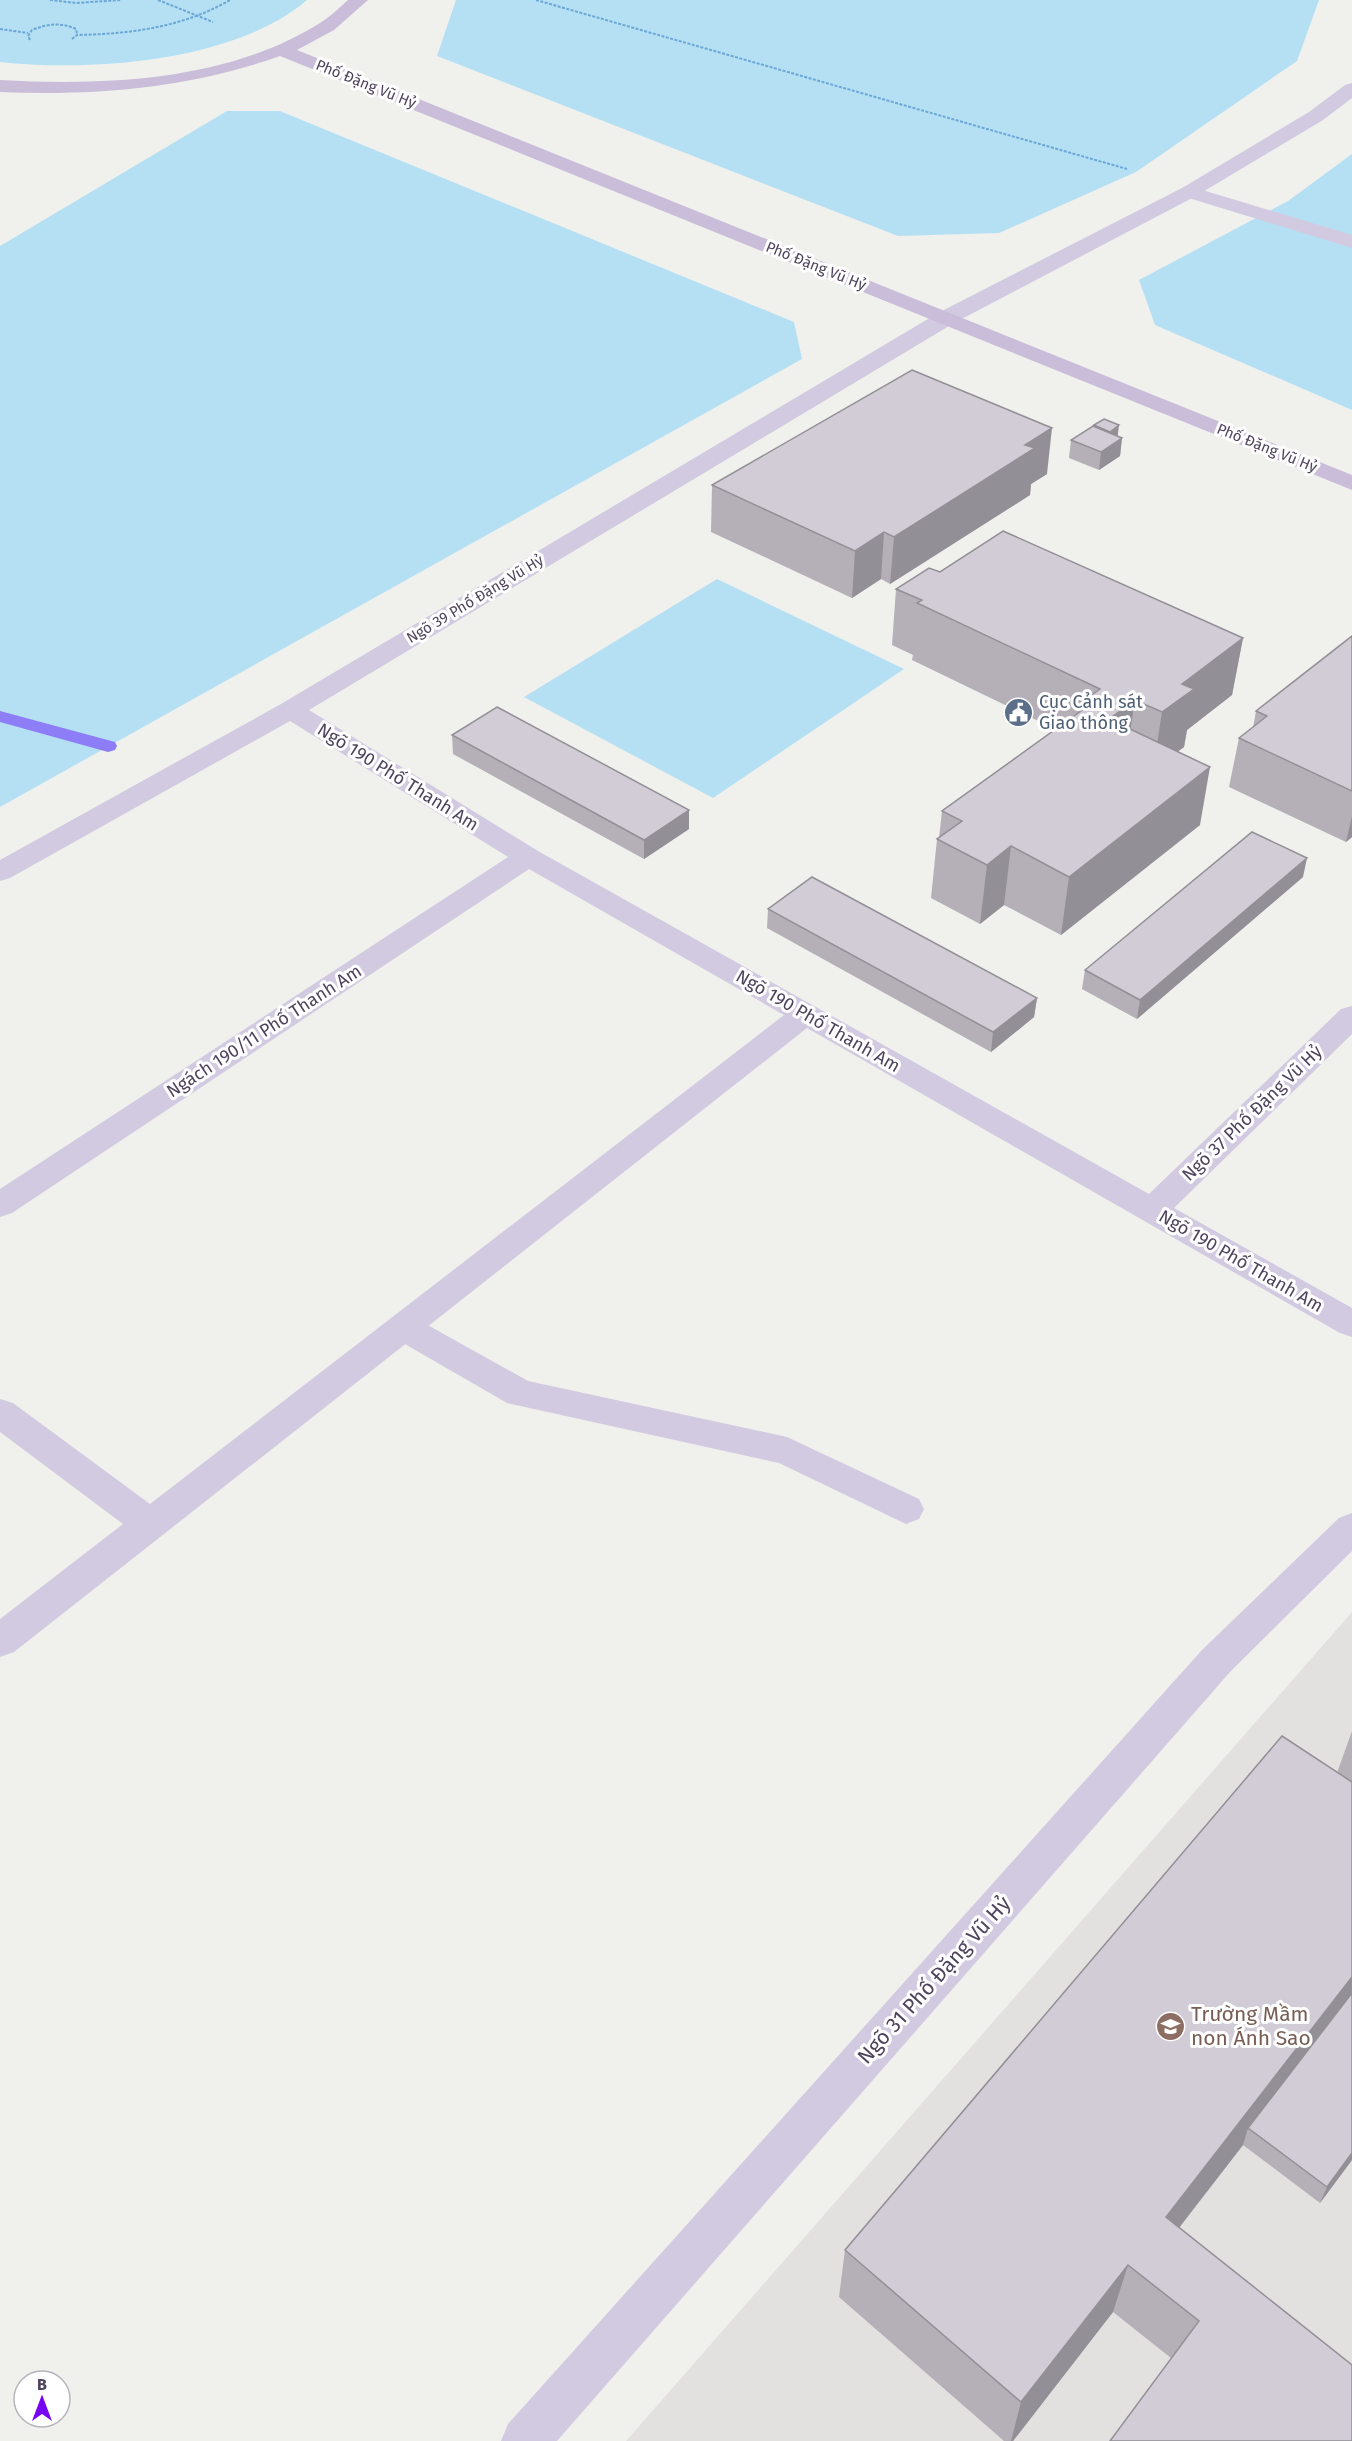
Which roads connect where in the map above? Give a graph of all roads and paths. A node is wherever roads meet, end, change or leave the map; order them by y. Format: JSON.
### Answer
{"nodes":[{"id":1,"x":50,"y":0,"type":"edge"},
{"id":2,"x":122,"y":0,"type":"edge"},
{"id":3,"x":230,"y":0,"type":"edge"},
{"id":4,"x":359,"y":0,"type":"edge"},
{"id":5,"x":536,"y":0,"type":"edge"},
{"id":6,"x":0,"y":28,"type":"edge"},
{"id":7,"x":28,"y":33,"type":"junction"},
{"id":8,"x":77,"y":35,"type":"junction"},
{"id":9,"x":33,"y":41,"type":"dead end"},
{"id":10,"x":68,"y":41,"type":"dead end"},
{"id":11,"x":280,"y":50,"type":"junction"},
{"id":12,"x":0,"y":86,"type":"edge"},
{"id":13,"x":1352,"y":88,"type":"edge"},
{"id":14,"x":1189,"y":192,"type":"junction"},
{"id":15,"x":1352,"y":242,"type":"edge"},
{"id":16,"x":946,"y":318,"type":"junction"},
{"id":17,"x":1352,"y":483,"type":"edge"},
{"id":18,"x":290,"y":710,"type":"junction"},
{"id":19,"x":528,"y":857,"type":"junction"},
{"id":20,"x":0,"y":872,"type":"edge"},
{"id":21,"x":806,"y":1014,"type":"junction"},
{"id":22,"x":1352,"y":1016,"type":"edge"},
{"id":23,"x":0,"y":1205,"type":"edge"},
{"id":24,"x":1152,"y":1210,"type":"junction"},
{"id":25,"x":1352,"y":1324,"type":"edge"},
{"id":26,"x":403,"y":1327,"type":"junction"},
{"id":27,"x":0,"y":1413,"type":"edge"},
{"id":28,"x":906,"y":1509,"type":"dead end"},
{"id":29,"x":150,"y":1524,"type":"junction"},
{"id":30,"x":1352,"y":1528,"type":"edge"},
{"id":31,"x":0,"y":1641,"type":"edge"},
{"id":32,"x":525,"y":2441,"type":"edge"}],
"edges":[{"from":1,"to":2,"type":"path"},
{"from":3,"to":8,"type":"path"},
{"from":4,"to":11,"type":"street"},
{"from":5,"to":14,"type":"path"},
{"from":6,"to":7,"type":"path"},
{"from":7,"to":8,"type":"path"},
{"from":7,"to":9,"type":"path"},
{"from":8,"to":10,"type":"path"},
{"from":11,"to":12,"type":"street"},
{"from":11,"to":16,"type":"street","name":"Phố Đặng Vũ Hỷ"},
{"from":13,"to":14,"type":"street","name":"Ngõ 39 Phố Đặng Vũ Hỷ"},
{"from":14,"to":15,"type":"street"},
{"from":14,"to":16,"type":"street","name":"Ngõ 39 Phố Đặng Vũ Hỷ"},
{"from":16,"to":17,"type":"street","name":"Phố Đặng Vũ Hỷ"},
{"from":16,"to":18,"type":"street","name":"Ngõ 39 Phố Đặng Vũ Hỷ"},
{"from":18,"to":19,"type":"street","name":"Ngõ 190 Phố Thanh Am"},
{"from":18,"to":20,"type":"street","name":"Ngõ 39 Phố Đặng Vũ Hỷ"},
{"from":19,"to":21,"type":"street","name":"Ngõ 190 Phố Thanh Am"},
{"from":19,"to":23,"type":"street","name":"Ngách 190/11 Phố Thanh Am"},
{"from":21,"to":24,"type":"street","name":"Ngõ 190 Phố Thanh Am"},
{"from":21,"to":26,"type":"street"},
{"from":22,"to":24,"type":"street","name":"Ngõ 37 Phố Đặng Vũ Hỷ"},
{"from":24,"to":25,"type":"street","name":"Ngõ 190 Phố Thanh Am"},
{"from":26,"to":28,"type":"street"},
{"from":26,"to":29,"type":"street"},
{"from":27,"to":29,"type":"street"},
{"from":29,"to":31,"type":"street"},
{"from":30,"to":32,"type":"street","name":"Ngõ 31 Phố Đặng Vũ Hỷ"}]}
